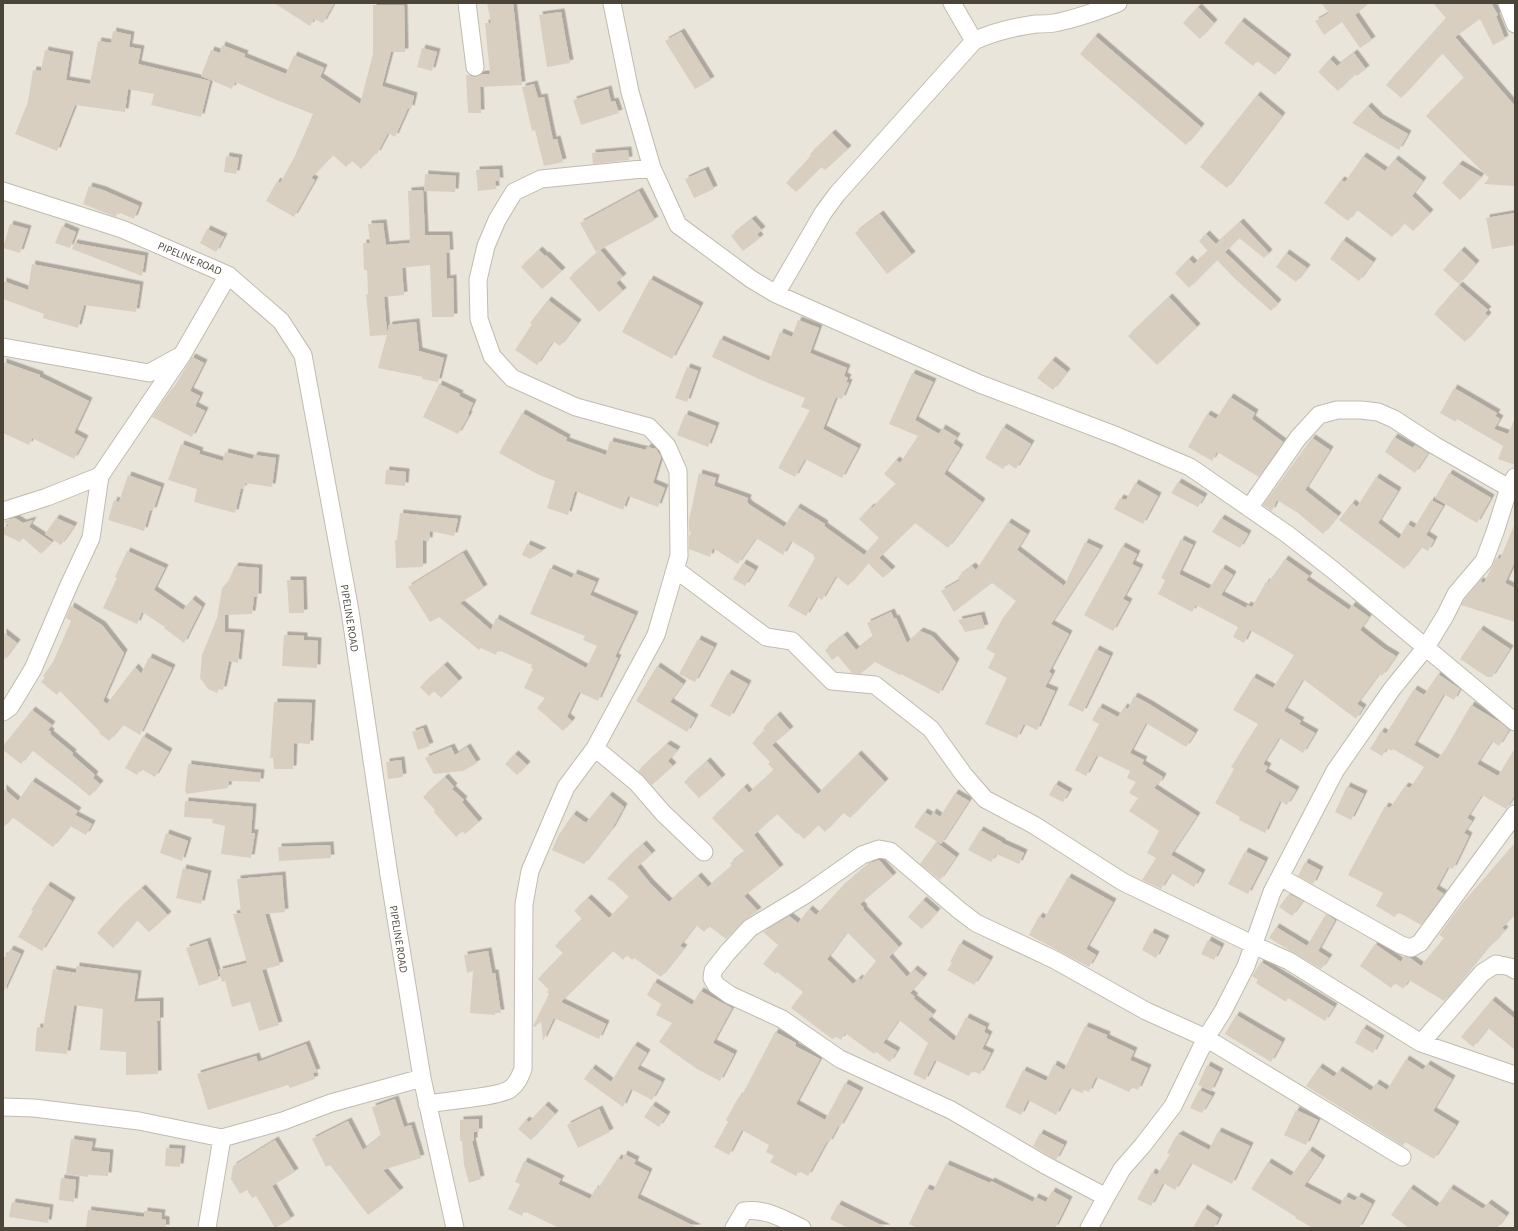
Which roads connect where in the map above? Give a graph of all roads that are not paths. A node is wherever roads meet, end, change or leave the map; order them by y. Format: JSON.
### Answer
{"nodes":[{"id":1,"x":467,"y":3,"type":"edge"},
{"id":2,"x":612,"y":3,"type":"edge"},
{"id":3,"x":952,"y":3,"type":"edge"},
{"id":4,"x":1118,"y":3,"type":"edge"},
{"id":5,"x":1507,"y":3,"type":"edge"},
{"id":6,"x":1515,"y":24,"type":"edge"},
{"id":7,"x":974,"y":41,"type":"junction"},
{"id":8,"x":475,"y":67,"type":"dead end"},
{"id":9,"x":652,"y":168,"type":"junction"},
{"id":10,"x":3,"y":191,"type":"edge"},
{"id":11,"x":228,"y":275,"type":"junction"},
{"id":12,"x":776,"y":294,"type":"junction"},
{"id":13,"x":3,"y":347,"type":"edge"},
{"id":14,"x":182,"y":355,"type":"junction"},
{"id":15,"x":100,"y":476,"type":"junction"},
{"id":16,"x":1512,"y":482,"type":"edge"},
{"id":17,"x":1249,"y":508,"type":"junction"},
{"id":18,"x":3,"y":511,"type":"edge"},
{"id":19,"x":675,"y":570,"type":"junction"},
{"id":20,"x":1426,"y":647,"type":"junction"},
{"id":21,"x":3,"y":712,"type":"edge"},
{"id":22,"x":1515,"y":722,"type":"edge"},
{"id":23,"x":595,"y":748,"type":"junction"},
{"id":24,"x":1515,"y":814,"type":"edge"},
{"id":25,"x":704,"y":852,"type":"dead end"},
{"id":26,"x":1280,"y":877,"type":"junction"},
{"id":27,"x":1253,"y":944,"type":"junction"},
{"id":28,"x":1515,"y":970,"type":"edge"},
{"id":29,"x":1206,"y":1038,"type":"junction"},
{"id":30,"x":1421,"y":1043,"type":"junction"},
{"id":31,"x":1515,"y":1075,"type":"edge"},
{"id":32,"x":422,"y":1078,"type":"junction"},
{"id":33,"x":427,"y":1104,"type":"junction"},
{"id":34,"x":3,"y":1107,"type":"edge"},
{"id":35,"x":222,"y":1138,"type":"junction"},
{"id":36,"x":1402,"y":1157,"type":"dead end"},
{"id":37,"x":1106,"y":1197,"type":"junction"},
{"id":38,"x":207,"y":1228,"type":"edge"},
{"id":39,"x":455,"y":1228,"type":"edge"},
{"id":40,"x":734,"y":1228,"type":"edge"},
{"id":41,"x":802,"y":1228,"type":"edge"},
{"id":42,"x":1090,"y":1228,"type":"edge"}],
"edges":[{"from":1,"to":8,"type":"street"},
{"from":2,"to":9,"type":"street"},
{"from":3,"to":7,"type":"street"},
{"from":4,"to":7,"type":"street"},
{"from":5,"to":6,"type":"street"},
{"from":7,"to":12,"type":"street"},
{"from":9,"to":12,"type":"street"},
{"from":9,"to":19,"type":"street"},
{"from":10,"to":11,"type":"street","name":"PIPELINE ROAD"},
{"from":11,"to":14,"type":"street"},
{"from":11,"to":32,"type":"street","name":"PIPELINE ROAD"},
{"from":12,"to":17,"type":"street"},
{"from":13,"to":14,"type":"street"},
{"from":14,"to":15,"type":"street"},
{"from":15,"to":18,"type":"street"},
{"from":15,"to":21,"type":"street"},
{"from":16,"to":17,"type":"street"},
{"from":16,"to":20,"type":"street"},
{"from":17,"to":20,"type":"street"},
{"from":19,"to":23,"type":"street"},
{"from":19,"to":27,"type":"street"},
{"from":20,"to":22,"type":"street"},
{"from":20,"to":26,"type":"street"},
{"from":23,"to":25,"type":"street"},
{"from":23,"to":33,"type":"street"},
{"from":24,"to":26,"type":"street"},
{"from":26,"to":27,"type":"street"},
{"from":27,"to":29,"type":"street"},
{"from":27,"to":30,"type":"street"},
{"from":28,"to":30,"type":"street"},
{"from":29,"to":36,"type":"street"},
{"from":29,"to":37,"type":"street"},
{"from":29,"to":37,"type":"street"},
{"from":30,"to":31,"type":"street"},
{"from":32,"to":33,"type":"street","name":"PIPELINE ROAD"},
{"from":32,"to":35,"type":"street"},
{"from":33,"to":39,"type":"street","name":"PIPELINE ROAD"},
{"from":34,"to":35,"type":"street"},
{"from":35,"to":38,"type":"street"},
{"from":37,"to":42,"type":"street"},
{"from":40,"to":41,"type":"street"}]}
